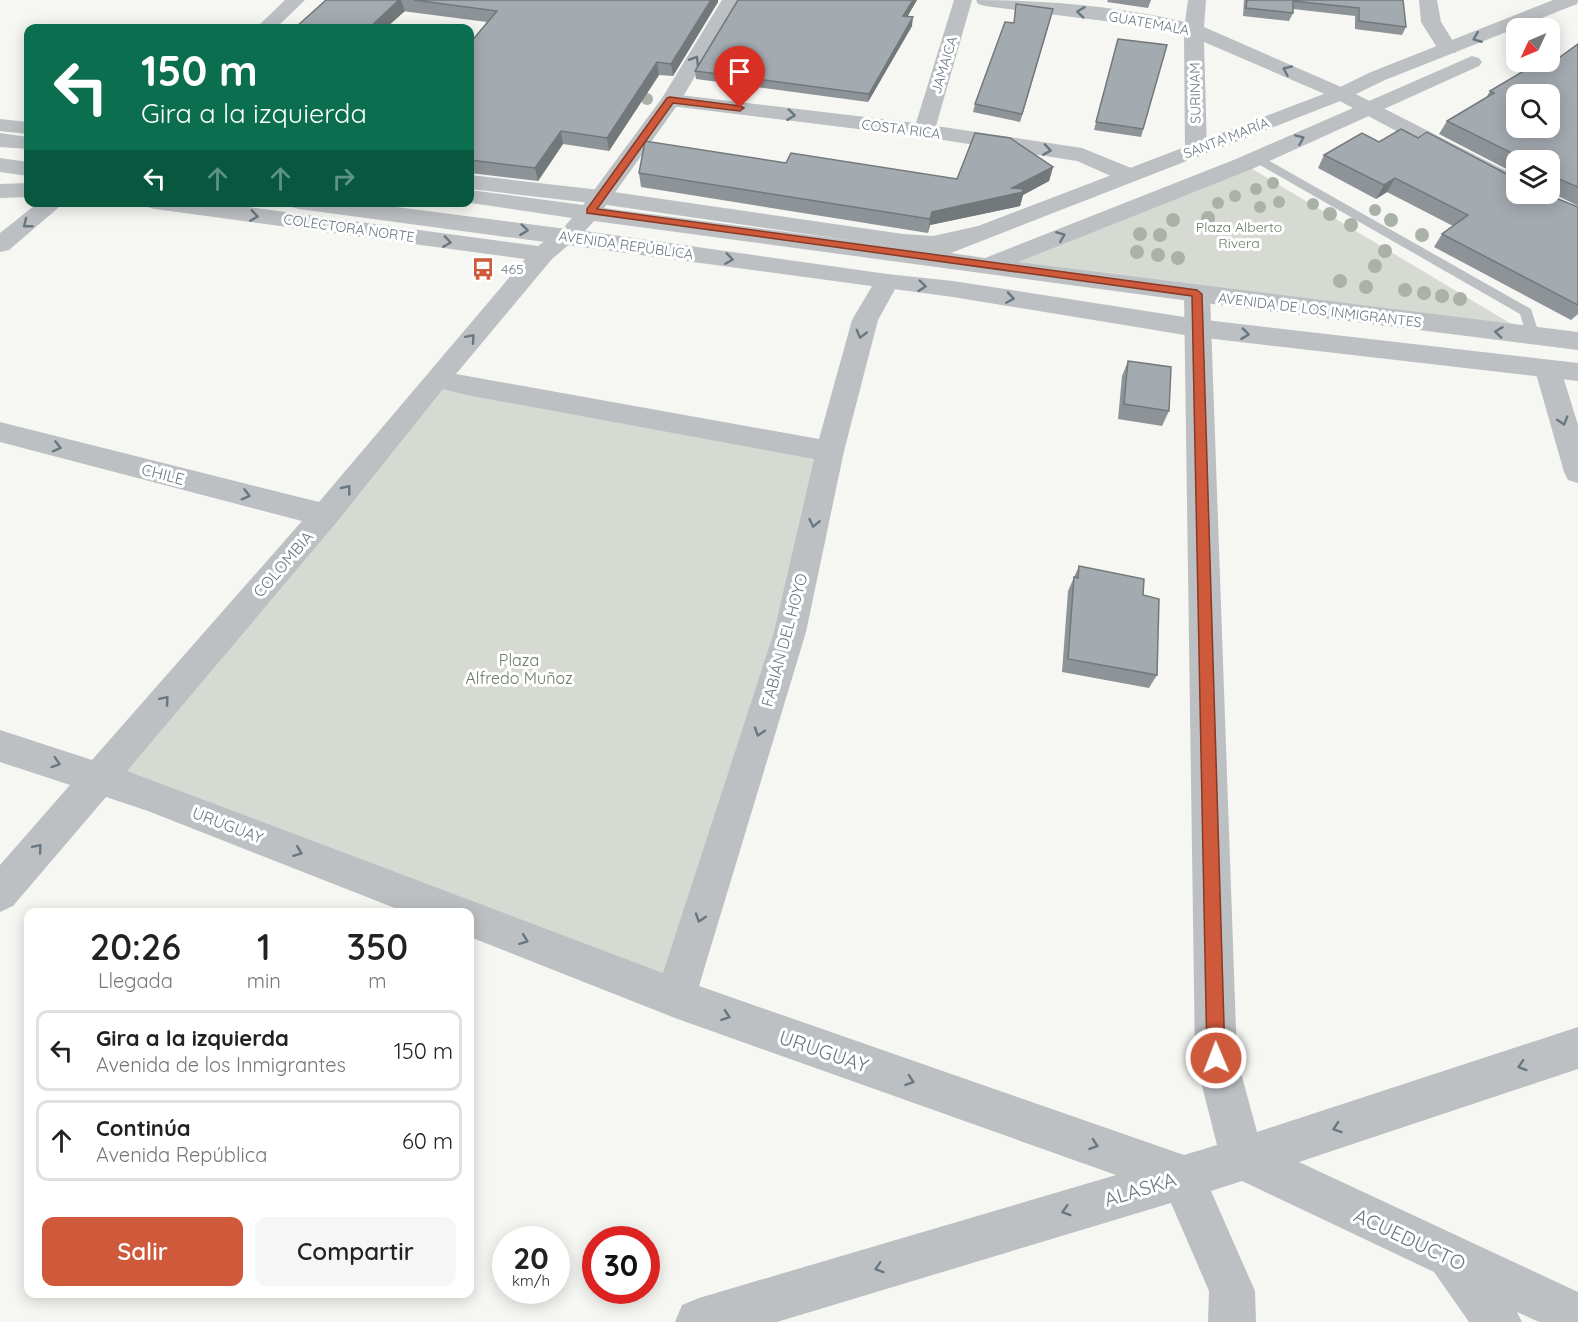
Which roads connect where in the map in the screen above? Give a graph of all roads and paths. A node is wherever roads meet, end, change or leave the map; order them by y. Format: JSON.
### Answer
{"nodes":[{"id":1,"x":296,"y":0,"type":"edge"},
{"id":2,"x":731,"y":0,"type":"edge"},
{"id":3,"x":963,"y":0,"type":"edge"},
{"id":4,"x":986,"y":0,"type":"edge"},
{"id":5,"x":1197,"y":0,"type":"edge"},
{"id":6,"x":1428,"y":0,"type":"edge"},
{"id":7,"x":1570,"y":0,"type":"edge"},
{"id":8,"x":1578,"y":17,"type":"edge"},
{"id":9,"x":269,"y":24,"type":"edge"},
{"id":10,"x":1560,"y":24,"type":"edge"},
{"id":11,"x":1194,"y":30,"type":"junction"},
{"id":12,"x":1506,"y":46,"type":"edge"},
{"id":13,"x":1448,"y":49,"type":"junction"},
{"id":14,"x":1341,"y":94,"type":"junction"},
{"id":15,"x":670,"y":100,"type":"junction"},
{"id":16,"x":1367,"y":110,"type":"junction"},
{"id":17,"x":0,"y":124,"type":"edge"},
{"id":18,"x":24,"y":127,"type":"edge"},
{"id":19,"x":924,"y":131,"type":"junction"},
{"id":20,"x":0,"y":140,"type":"edge"},
{"id":21,"x":24,"y":143,"type":"edge"},
{"id":22,"x":1196,"y":150,"type":"junction"},
{"id":23,"x":1257,"y":158,"type":"junction"},
{"id":24,"x":0,"y":165,"type":"edge"},
{"id":25,"x":24,"y":168,"type":"edge"},
{"id":26,"x":1128,"y":175,"type":"junction"},
{"id":27,"x":1506,"y":180,"type":"edge"},
{"id":28,"x":474,"y":183,"type":"edge"},
{"id":29,"x":24,"y":190,"type":"edge"},
{"id":30,"x":0,"y":191,"type":"edge"},
{"id":31,"x":474,"y":197,"type":"edge"},
{"id":32,"x":595,"y":204,"type":"junction"},
{"id":33,"x":48,"y":207,"type":"edge"},
{"id":34,"x":192,"y":207,"type":"edge"},
{"id":35,"x":338,"y":207,"type":"edge"},
{"id":36,"x":988,"y":231,"type":"junction"},
{"id":37,"x":567,"y":236,"type":"junction"},
{"id":38,"x":0,"y":245,"type":"edge"},
{"id":39,"x":543,"y":254,"type":"junction"},
{"id":40,"x":920,"y":256,"type":"junction"},
{"id":41,"x":988,"y":265,"type":"junction"},
{"id":42,"x":887,"y":282,"type":"junction"},
{"id":43,"x":952,"y":289,"type":"junction"},
{"id":44,"x":1197,"y":294,"type":"junction"},
{"id":45,"x":1197,"y":328,"type":"junction"},
{"id":46,"x":1533,"y":337,"type":"junction"},
{"id":47,"x":1578,"y":341,"type":"edge"},
{"id":48,"x":1548,"y":370,"type":"junction"},
{"id":49,"x":1578,"y":372,"type":"edge"},
{"id":50,"x":437,"y":378,"type":"junction"},
{"id":51,"x":0,"y":432,"type":"edge"},
{"id":52,"x":830,"y":451,"type":"junction"},
{"id":53,"x":1578,"y":472,"type":"edge"},
{"id":54,"x":325,"y":515,"type":"junction"},
{"id":55,"x":0,"y":746,"type":"edge"},
{"id":56,"x":99,"y":777,"type":"junction"},
{"id":57,"x":0,"y":893,"type":"edge"},
{"id":58,"x":443,"y":908,"type":"edge"},
{"id":59,"x":474,"y":920,"type":"edge"},
{"id":60,"x":675,"y":998,"type":"junction"},
{"id":61,"x":1578,"y":1048,"type":"edge"},
{"id":62,"x":1242,"y":1160,"type":"junction"},
{"id":63,"x":1182,"y":1176,"type":"junction"},
{"id":64,"x":1449,"y":1257,"type":"junction"},
{"id":65,"x":1578,"y":1316,"type":"edge"},
{"id":66,"x":699,"y":1322,"type":"edge"},
{"id":67,"x":1232,"y":1322,"type":"edge"},
{"id":68,"x":1498,"y":1322,"type":"edge"}],
"edges":[{"from":1,"to":9,"type":"street"},
{"from":15,"to":2,"type":"street","one_way":true},
{"from":3,"to":19,"type":"street","name":"JAMAICA"},
{"from":11,"to":4,"type":"street","name":"GUATEMALA","one_way":true},
{"from":5,"to":11,"type":"street","name":"SURINAM"},
{"from":6,"to":13,"type":"street"},
{"from":7,"to":13,"type":"street","name":"SANTA MARÍA","one_way":true},
{"from":8,"to":10,"type":"street"},
{"from":14,"to":11,"type":"street","name":"GUATEMALA","one_way":true},
{"from":11,"to":22,"type":"street","name":"SURINAM"},
{"from":12,"to":16,"type":"street","name":"SANTA MARÍA"},
{"from":13,"to":14,"type":"street","name":"SANTA MARÍA"},
{"from":14,"to":16,"type":"street","name":"GUATEMALA"},
{"from":14,"to":22,"type":"street","name":"SANTA MARÍA"},
{"from":15,"to":19,"type":"street","name":"COSTA RICA","one_way":true},
{"from":15,"to":32,"type":"street"},
{"from":23,"to":16,"type":"street","name":"SANTA MARÍA","one_way":true},
{"from":16,"to":27,"type":"street","name":"GUATEMALA"},
{"from":17,"to":18,"type":"street"},
{"from":19,"to":26,"type":"street","name":"COSTA RICA","one_way":true},
{"from":20,"to":21,"type":"street"},
{"from":22,"to":26,"type":"street","name":"SANTA MARÍA"},
{"from":41,"to":23,"type":"street","name":"SANTA MARÍA","one_way":true},
{"from":23,"to":46,"type":"lane"},
{"from":24,"to":25,"type":"street"},
{"from":26,"to":36,"type":"street","name":"SANTA MARÍA"},
{"from":28,"to":32,"type":"street"},
{"from":29,"to":30,"type":"street"},
{"from":31,"to":32,"type":"street","name":"AVENIDA REPÚBLICA"},
{"from":32,"to":36,"type":"street"},
{"from":32,"to":37,"type":"street","name":"COLOMBIA"},
{"from":32,"to":40,"type":"street","name":"AVENIDA REPÚBLICA"},
{"from":33,"to":38,"type":"street","one_way":true},
{"from":34,"to":39,"type":"street","name":"COLECTORA NORTE","one_way":true},
{"from":35,"to":37,"type":"street","name":"AVENIDA REPÚBLICA","one_way":true},
{"from":36,"to":40,"type":"street","name":"SANTA MARÍA"},
{"from":37,"to":39,"type":"street","name":"COLOMBIA"},
{"from":37,"to":42,"type":"street","name":"AVENIDA REPÚBLICA","one_way":true},
{"from":50,"to":39,"type":"street","name":"COLOMBIA","one_way":true},
{"from":40,"to":41,"type":"street","name":"AVENIDA DE LOS INMIGRANTES"},
{"from":40,"to":42,"type":"street","name":"SANTA MARÍA"},
{"from":41,"to":43,"type":"street","name":"SANTA MARÍA"},
{"from":41,"to":44,"type":"street","name":"AVENIDA DE LOS INMIGRANTES"},
{"from":42,"to":43,"type":"street","name":"AVENIDA REPÚBLICA","one_way":true},
{"from":42,"to":52,"type":"street","name":"FABIÁN DEL HOYO","one_way":true},
{"from":43,"to":45,"type":"street","name":"AVENIDA DE LOS INMIGRANTES","one_way":true},
{"from":44,"to":45,"type":"street"},
{"from":46,"to":44,"type":"street","name":"AVENIDA DE LOS INMIGRANTES","one_way":true},
{"from":45,"to":48,"type":"street","name":"AVENIDA DE LOS INMIGRANTES","one_way":true},
{"from":45,"to":62,"type":"street"},
{"from":46,"to":47,"type":"street","name":"AVENIDA DE LOS INMIGRANTES"},
{"from":48,"to":49,"type":"street","name":"AVENIDA DE LOS INMIGRANTES"},
{"from":48,"to":53,"type":"street","one_way":true},
{"from":50,"to":52,"type":"street"},
{"from":54,"to":50,"type":"street","name":"COLOMBIA","one_way":true},
{"from":51,"to":54,"type":"street","name":"CHILE","one_way":true},
{"from":52,"to":60,"type":"street","name":"FABIÁN DEL HOYO","one_way":true},
{"from":56,"to":54,"type":"street","name":"COLOMBIA","one_way":true},
{"from":55,"to":56,"type":"street","name":"URUGUAY","one_way":true},
{"from":57,"to":56,"type":"street","name":"COLOMBIA","one_way":true},
{"from":56,"to":58,"type":"street","name":"URUGUAY","one_way":true},
{"from":59,"to":60,"type":"street","name":"URUGUAY","one_way":true},
{"from":60,"to":63,"type":"street","name":"URUGUAY","one_way":true},
{"from":61,"to":62,"type":"street","name":"ALASKA","one_way":true},
{"from":62,"to":63,"type":"street","name":"ALASKA"},
{"from":62,"to":64,"type":"street","name":"ACUEDUCTO"},
{"from":63,"to":66,"type":"street","name":"ALASKA","one_way":true},
{"from":63,"to":67,"type":"street"},
{"from":64,"to":65,"type":"street","name":"ACUEDUCTO"},
{"from":64,"to":68,"type":"street"}]}
